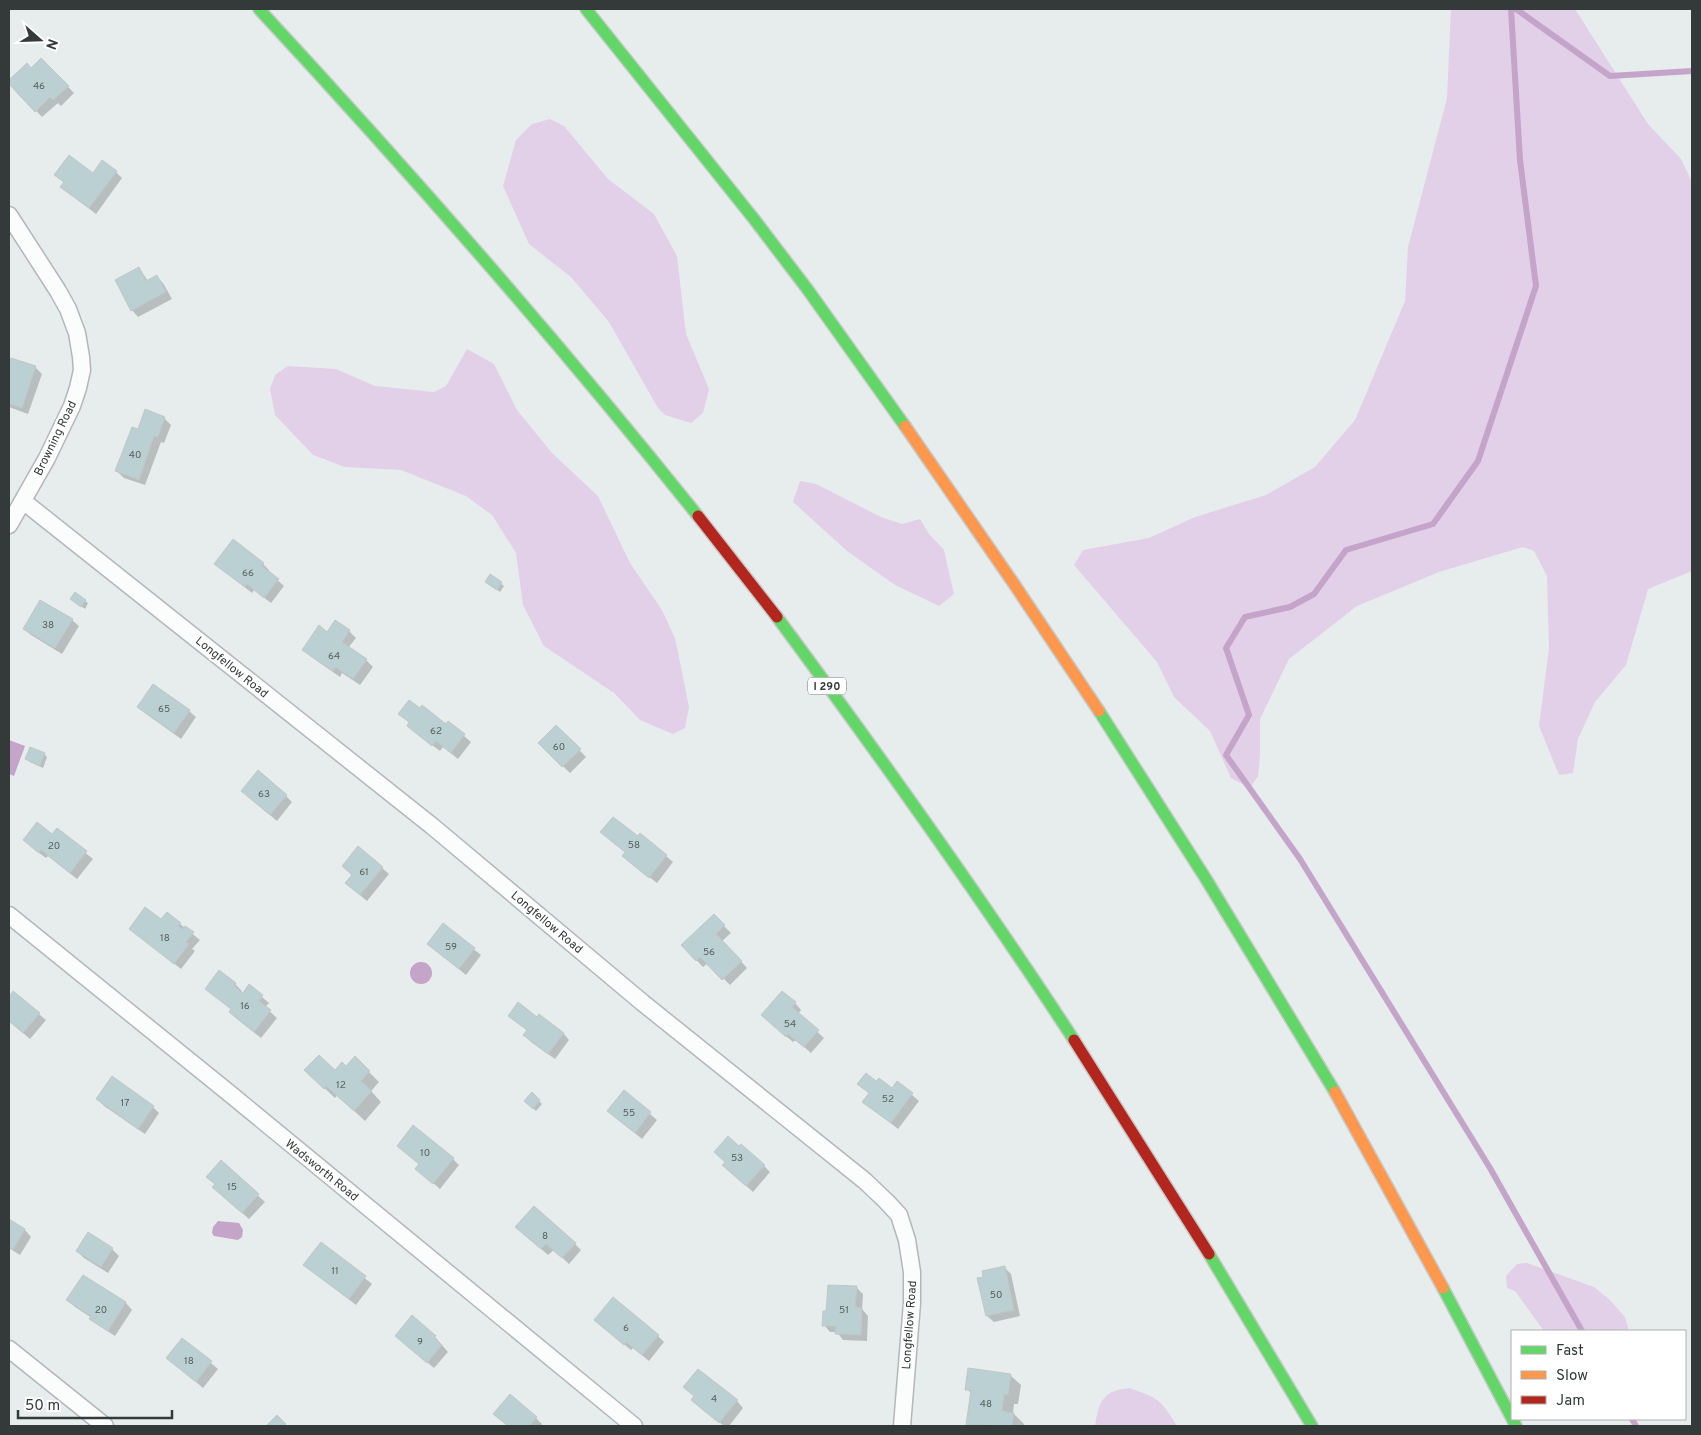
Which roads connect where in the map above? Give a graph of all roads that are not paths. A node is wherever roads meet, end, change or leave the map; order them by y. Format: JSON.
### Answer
{"nodes":[{"id":1,"x":259,"y":9,"type":"edge"},
{"id":2,"x":586,"y":9,"type":"edge"},
{"id":3,"x":9,"y":215,"type":"edge"},
{"id":4,"x":23,"y":501,"type":"junction"},
{"id":5,"x":9,"y":525,"type":"edge"},
{"id":6,"x":9,"y":915,"type":"edge"},
{"id":7,"x":9,"y":1349,"type":"edge"},
{"id":8,"x":1511,"y":1416,"type":"edge"},
{"id":9,"x":105,"y":1426,"type":"edge"},
{"id":10,"x":634,"y":1426,"type":"edge"},
{"id":11,"x":902,"y":1426,"type":"edge"},
{"id":12,"x":1312,"y":1426,"type":"edge"}],
"edges":[{"from":1,"to":12,"type":"highway","number":"I 290"},
{"from":2,"to":8,"type":"highway"},
{"from":3,"to":4,"type":"street","name":"Browning Road"},
{"from":4,"to":5,"type":"street","name":"Browning Road"},
{"from":4,"to":11,"type":"street","name":"Longfellow Road"},
{"from":6,"to":10,"type":"street","name":"Wadsworth Road"},
{"from":7,"to":9,"type":"street"}]}
